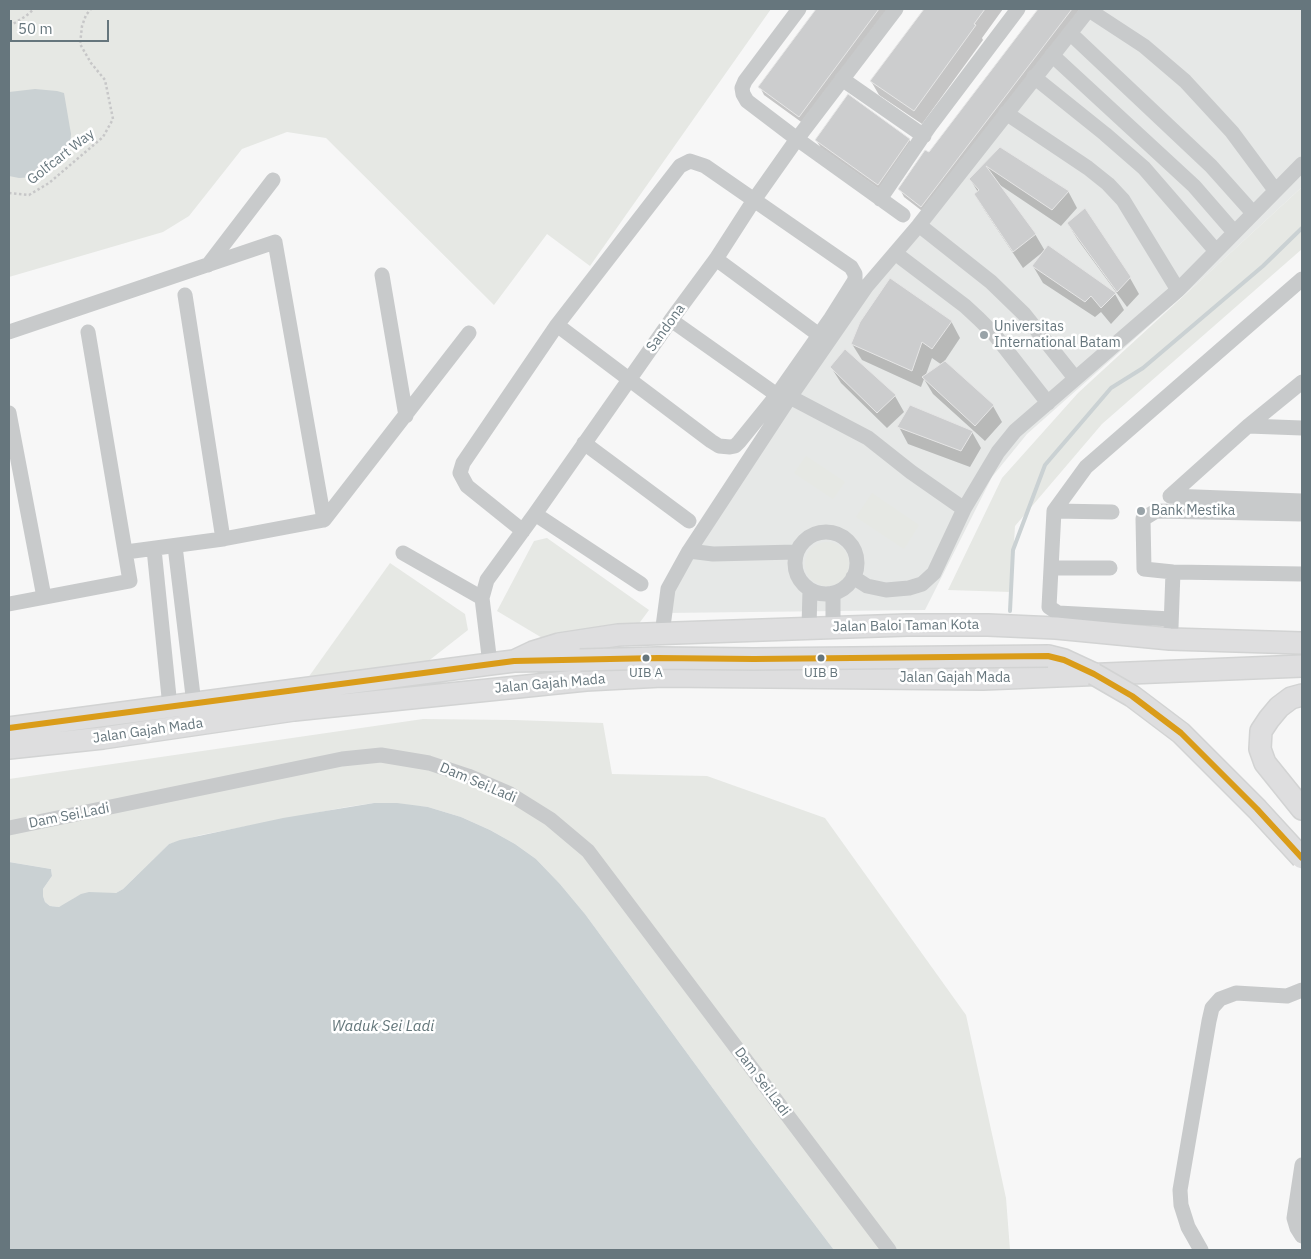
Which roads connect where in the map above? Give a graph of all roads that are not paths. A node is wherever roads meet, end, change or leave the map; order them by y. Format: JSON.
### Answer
{"nodes":[{"id":1,"x":799,"y":9,"type":"edge"},
{"id":2,"x":896,"y":9,"type":"edge"},
{"id":3,"x":1018,"y":9,"type":"edge"},
{"id":4,"x":1089,"y":9,"type":"edge"},
{"id":5,"x":1070,"y":33,"type":"junction"},
{"id":6,"x":1052,"y":55,"type":"junction"},
{"id":7,"x":1034,"y":77,"type":"junction"},
{"id":8,"x":842,"y":79,"type":"junction"},
{"id":9,"x":1006,"y":113,"type":"junction"},
{"id":10,"x":924,"y":136,"type":"junction"},
{"id":11,"x":797,"y":139,"type":"junction"},
{"id":12,"x":1302,"y":164,"type":"edge"},
{"id":13,"x":273,"y":180,"type":"dead end"},
{"id":14,"x":1275,"y":190,"type":"junction"},
{"id":15,"x":880,"y":199,"type":"junction"},
{"id":16,"x":754,"y":200,"type":"junction"},
{"id":17,"x":1253,"y":213,"type":"junction"},
{"id":18,"x":904,"y":215,"type":"dead end"},
{"id":19,"x":919,"y":225,"type":"junction"},
{"id":20,"x":1234,"y":232,"type":"junction"},
{"id":21,"x":1216,"y":251,"type":"junction"},
{"id":22,"x":895,"y":253,"type":"junction"},
{"id":23,"x":716,"y":259,"type":"junction"},
{"id":24,"x":208,"y":264,"type":"junction"},
{"id":25,"x":382,"y":275,"type":"dead end"},
{"id":26,"x":1302,"y":279,"type":"edge"},
{"id":27,"x":1178,"y":290,"type":"junction"},
{"id":28,"x":185,"y":295,"type":"dead end"},
{"id":29,"x":670,"y":320,"type":"junction"},
{"id":30,"x":557,"y":325,"type":"junction"},
{"id":31,"x":9,"y":332,"type":"edge"},
{"id":32,"x":88,"y":332,"type":"dead end"},
{"id":33,"x":469,"y":333,"type":"dead end"},
{"id":34,"x":819,"y":335,"type":"junction"},
{"id":35,"x":1075,"y":378,"type":"junction"},
{"id":36,"x":628,"y":380,"type":"junction"},
{"id":37,"x":1302,"y":382,"type":"edge"},
{"id":38,"x":783,"y":396,"type":"junction"},
{"id":39,"x":1048,"y":403,"type":"junction"},
{"id":40,"x":9,"y":413,"type":"edge"},
{"id":41,"x":406,"y":416,"type":"junction"},
{"id":42,"x":1248,"y":426,"type":"junction"},
{"id":43,"x":1302,"y":428,"type":"edge"},
{"id":44,"x":584,"y":443,"type":"junction"},
{"id":45,"x":1302,"y":500,"type":"edge"},
{"id":46,"x":1057,"y":507,"type":"junction"},
{"id":47,"x":964,"y":509,"type":"junction"},
{"id":48,"x":1112,"y":512,"type":"dead end"},
{"id":49,"x":535,"y":514,"type":"junction"},
{"id":50,"x":1302,"y":514,"type":"edge"},
{"id":51,"x":324,"y":520,"type":"junction"},
{"id":52,"x":689,"y":521,"type":"dead end"},
{"id":53,"x":523,"y":531,"type":"junction"},
{"id":54,"x":223,"y":539,"type":"junction"},
{"id":55,"x":175,"y":546,"type":"junction"},
{"id":56,"x":154,"y":548,"type":"junction"},
{"id":57,"x":689,"y":551,"type":"junction"},
{"id":58,"x":126,"y":552,"type":"junction"},
{"id":59,"x":796,"y":552,"type":"junction"},
{"id":60,"x":403,"y":553,"type":"dead end"},
{"id":61,"x":1052,"y":568,"type":"junction"},
{"id":62,"x":1110,"y":568,"type":"dead end"},
{"id":63,"x":1173,"y":572,"type":"junction"},
{"id":64,"x":1302,"y":574,"type":"edge"},
{"id":65,"x":853,"y":577,"type":"junction"},
{"id":66,"x":641,"y":584,"type":"dead end"},
{"id":67,"x":810,"y":590,"type":"junction"},
{"id":68,"x":833,"y":593,"type":"junction"},
{"id":69,"x":44,"y":597,"type":"junction"},
{"id":70,"x":482,"y":598,"type":"junction"},
{"id":71,"x":9,"y":604,"type":"edge"},
{"id":72,"x":988,"y":625,"type":"junction"},
{"id":73,"x":833,"y":627,"type":"junction"},
{"id":74,"x":809,"y":628,"type":"junction"},
{"id":75,"x":1171,"y":629,"type":"junction"},
{"id":76,"x":662,"y":634,"type":"junction"},
{"id":77,"x":1302,"y":644,"type":"edge"},
{"id":78,"x":514,"y":661,"type":"junction"},
{"id":79,"x":490,"y":664,"type":"junction"},
{"id":80,"x":1302,"y":666,"type":"edge"},
{"id":81,"x":983,"y":679,"type":"junction"},
{"id":82,"x":1302,"y":695,"type":"edge"},
{"id":83,"x":194,"y":704,"type":"junction"},
{"id":84,"x":170,"y":707,"type":"junction"},
{"id":85,"x":9,"y":728,"type":"edge"},
{"id":86,"x":9,"y":748,"type":"edge"},
{"id":87,"x":1302,"y":809,"type":"edge"},
{"id":88,"x":9,"y":828,"type":"edge"},
{"id":89,"x":1302,"y":858,"type":"edge"},
{"id":90,"x":1302,"y":990,"type":"edge"},
{"id":91,"x":1302,"y":1165,"type":"edge"},
{"id":92,"x":1302,"y":1236,"type":"edge"},
{"id":93,"x":889,"y":1250,"type":"edge"},
{"id":94,"x":1201,"y":1250,"type":"edge"}],
"edges":[{"from":1,"to":11,"type":"street"},
{"from":2,"to":8,"type":"street","name":"Sandona"},
{"from":3,"to":10,"type":"street"},
{"from":4,"to":5,"type":"street"},
{"from":4,"to":14,"type":"street"},
{"from":5,"to":6,"type":"street"},
{"from":5,"to":17,"type":"street"},
{"from":6,"to":7,"type":"street"},
{"from":6,"to":20,"type":"street"},
{"from":7,"to":9,"type":"street"},
{"from":7,"to":21,"type":"street"},
{"from":8,"to":10,"type":"street"},
{"from":8,"to":11,"type":"street","name":"Sandona"},
{"from":9,"to":19,"type":"street"},
{"from":9,"to":27,"type":"street"},
{"from":10,"to":15,"type":"street"},
{"from":11,"to":15,"type":"street"},
{"from":11,"to":16,"type":"street","name":"Sandona"},
{"from":12,"to":14,"type":"street"},
{"from":13,"to":24,"type":"street"},
{"from":14,"to":17,"type":"street"},
{"from":15,"to":18,"type":"street"},
{"from":16,"to":23,"type":"street","name":"Sandona"},
{"from":16,"to":30,"type":"street"},
{"from":16,"to":34,"type":"street"},
{"from":17,"to":20,"type":"street"},
{"from":19,"to":22,"type":"street"},
{"from":19,"to":35,"type":"street"},
{"from":20,"to":21,"type":"street"},
{"from":21,"to":27,"type":"street"},
{"from":22,"to":38,"type":"street"},
{"from":22,"to":39,"type":"street"},
{"from":23,"to":29,"type":"street","name":"Sandona"},
{"from":23,"to":34,"type":"street"},
{"from":24,"to":31,"type":"street"},
{"from":24,"to":51,"type":"street"},
{"from":25,"to":41,"type":"street"},
{"from":26,"to":46,"type":"street"},
{"from":27,"to":35,"type":"street"},
{"from":28,"to":54,"type":"street"},
{"from":29,"to":36,"type":"street","name":"Sandona"},
{"from":29,"to":38,"type":"street"},
{"from":30,"to":36,"type":"street"},
{"from":30,"to":53,"type":"street"},
{"from":32,"to":58,"type":"street"},
{"from":33,"to":41,"type":"street"},
{"from":34,"to":38,"type":"street"},
{"from":35,"to":39,"type":"street"},
{"from":36,"to":38,"type":"street"},
{"from":36,"to":44,"type":"street","name":"Sandona"},
{"from":37,"to":42,"type":"street"},
{"from":38,"to":47,"type":"street"},
{"from":38,"to":57,"type":"street"},
{"from":39,"to":47,"type":"street"},
{"from":40,"to":69,"type":"street"},
{"from":41,"to":51,"type":"street"},
{"from":42,"to":43,"type":"street"},
{"from":42,"to":45,"type":"street"},
{"from":44,"to":49,"type":"street","name":"Sandona"},
{"from":44,"to":52,"type":"street"},
{"from":46,"to":48,"type":"street"},
{"from":46,"to":61,"type":"street"},
{"from":47,"to":65,"type":"street"},
{"from":49,"to":53,"type":"street","name":"Sandona"},
{"from":49,"to":66,"type":"street"},
{"from":50,"to":63,"type":"street"},
{"from":51,"to":54,"type":"street"},
{"from":53,"to":70,"type":"street","name":"Sandona"},
{"from":54,"to":55,"type":"street"},
{"from":55,"to":56,"type":"street"},
{"from":55,"to":83,"type":"street"},
{"from":56,"to":58,"type":"street"},
{"from":56,"to":84,"type":"street"},
{"from":57,"to":59,"type":"street"},
{"from":57,"to":76,"type":"street"},
{"from":58,"to":69,"type":"street"},
{"from":59,"to":65,"type":"street"},
{"from":59,"to":67,"type":"street"},
{"from":60,"to":70,"type":"street"},
{"from":61,"to":62,"type":"street"},
{"from":61,"to":75,"type":"street"},
{"from":63,"to":64,"type":"street"},
{"from":63,"to":75,"type":"street"},
{"from":65,"to":68,"type":"street"},
{"from":67,"to":68,"type":"street"},
{"from":67,"to":74,"type":"street"},
{"from":68,"to":73,"type":"street"},
{"from":69,"to":71,"type":"street"},
{"from":70,"to":79,"type":"street","name":"Sandona"},
{"from":72,"to":73,"type":"highway","name":"Jalan Baloi Taman Kota"},
{"from":72,"to":75,"type":"highway","name":"Jalan Baloi Taman Kota"},
{"from":72,"to":81,"type":"highway"},
{"from":73,"to":74,"type":"highway","name":"Jalan Baloi Taman Kota"},
{"from":74,"to":76,"type":"highway","name":"Jalan Baloi Taman Kota"},
{"from":75,"to":77,"type":"highway","name":"Jalan Baloi Taman Kota"},
{"from":76,"to":78,"type":"highway","name":"Jalan Baloi Taman Kota"},
{"from":78,"to":79,"type":"highway","name":"Jalan Gajah Mada"},
{"from":78,"to":89,"type":"highway","name":"Jalan Gajah Mada","bridge":true},
{"from":79,"to":83,"type":"highway","name":"Jalan Gajah Mada"},
{"from":80,"to":81,"type":"highway","name":"Jalan Gajah Mada"},
{"from":81,"to":86,"type":"highway","name":"Jalan Gajah Mada"},
{"from":82,"to":87,"type":"highway"},
{"from":83,"to":84,"type":"highway","name":"Jalan Gajah Mada"},
{"from":84,"to":85,"type":"highway","name":"Jalan Gajah Mada"},
{"from":88,"to":93,"type":"street","name":"Dam Sei.Ladi"},
{"from":90,"to":94,"type":"street"},
{"from":91,"to":92,"type":"street"}]}
